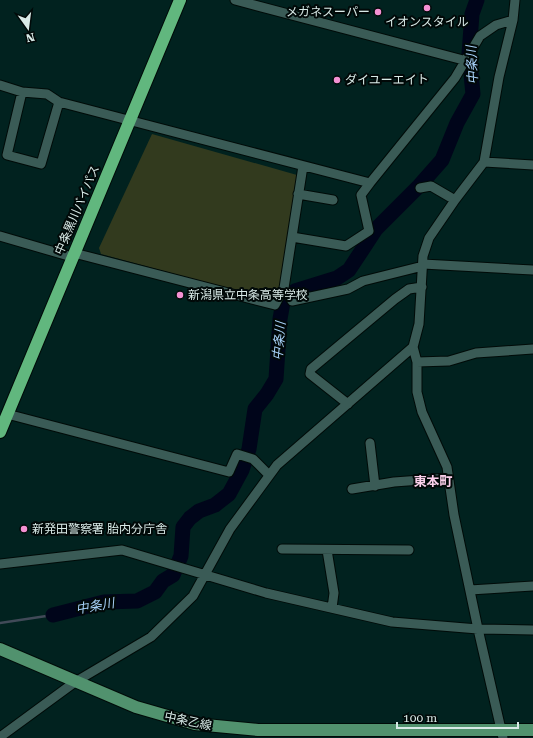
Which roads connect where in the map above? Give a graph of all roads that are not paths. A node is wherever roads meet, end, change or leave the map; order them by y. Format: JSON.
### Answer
{"nodes":[{"id":1,"x":180,"y":0,"type":"edge"},
{"id":2,"x":235,"y":0,"type":"edge"},
{"id":3,"x":515,"y":0,"type":"edge"},
{"id":4,"x":513,"y":20,"type":"junction"},
{"id":5,"x":467,"y":61,"type":"junction"},
{"id":6,"x":0,"y":85,"type":"edge"},
{"id":7,"x":22,"y":92,"type":"junction"},
{"id":8,"x":59,"y":102,"type":"junction"},
{"id":9,"x":131,"y":120,"type":"junction"},
{"id":10,"x":484,"y":162,"type":"junction"},
{"id":11,"x":533,"y":165,"type":"edge"},
{"id":12,"x":303,"y":166,"type":"junction"},
{"id":13,"x":370,"y":183,"type":"junction"},
{"id":14,"x":420,"y":188,"type":"dead end"},
{"id":15,"x":298,"y":194,"type":"junction"},
{"id":16,"x":333,"y":200,"type":"dead end"},
{"id":17,"x":455,"y":200,"type":"junction"},
{"id":18,"x":0,"y":236,"type":"edge"},
{"id":19,"x":292,"y":237,"type":"junction"},
{"id":20,"x":73,"y":255,"type":"junction"},
{"id":21,"x":423,"y":265,"type":"junction"},
{"id":22,"x":533,"y":270,"type":"edge"},
{"id":23,"x":422,"y":287,"type":"junction"},
{"id":24,"x":284,"y":288,"type":"junction"},
{"id":25,"x":413,"y":347,"type":"junction"},
{"id":26,"x":533,"y":349,"type":"edge"},
{"id":27,"x":417,"y":362,"type":"junction"},
{"id":28,"x":348,"y":404,"type":"junction"},
{"id":29,"x":7,"y":414,"type":"junction"},
{"id":30,"x":0,"y":432,"type":"edge"},
{"id":31,"x":370,"y":443,"type":"dead end"},
{"id":32,"x":268,"y":474,"type":"junction"},
{"id":33,"x":448,"y":478,"type":"junction"},
{"id":34,"x":375,"y":486,"type":"junction"},
{"id":35,"x":352,"y":489,"type":"dead end"},
{"id":36,"x":282,"y":549,"type":"dead end"},
{"id":37,"x":327,"y":550,"type":"junction"},
{"id":38,"x":409,"y":550,"type":"dead end"},
{"id":39,"x":0,"y":564,"type":"edge"},
{"id":40,"x":206,"y":574,"type":"junction"},
{"id":41,"x":533,"y":586,"type":"edge"},
{"id":42,"x":470,"y":590,"type":"junction"},
{"id":43,"x":332,"y":608,"type":"junction"},
{"id":44,"x":478,"y":629,"type":"junction"},
{"id":45,"x":533,"y":630,"type":"edge"},
{"id":46,"x":0,"y":649,"type":"edge"},
{"id":47,"x":76,"y":682,"type":"junction"},
{"id":48,"x":533,"y":730,"type":"edge"},
{"id":49,"x":258,"y":734,"type":"edge"},
{"id":50,"x":417,"y":734,"type":"edge"},
{"id":51,"x":502,"y":734,"type":"edge"},
{"id":52,"x":0,"y":737,"type":"edge"}],
"edges":[{"from":1,"to":9,"type":"highway","name":"中条黒川バイパス"},
{"from":2,"to":5,"type":"street"},
{"from":3,"to":4,"type":"street"},
{"from":4,"to":5,"type":"street"},
{"from":4,"to":10,"type":"street"},
{"from":5,"to":13,"type":"street"},
{"from":6,"to":7,"type":"street"},
{"from":7,"to":8,"type":"street"},
{"from":7,"to":8,"type":"street"},
{"from":8,"to":9,"type":"street"},
{"from":9,"to":12,"type":"street"},
{"from":9,"to":20,"type":"highway","name":"中条黒川バイパス"},
{"from":10,"to":11,"type":"street"},
{"from":10,"to":17,"type":"street"},
{"from":12,"to":13,"type":"street"},
{"from":12,"to":15,"type":"street"},
{"from":13,"to":19,"type":"street"},
{"from":14,"to":17,"type":"street"},
{"from":15,"to":16,"type":"street"},
{"from":15,"to":19,"type":"street"},
{"from":17,"to":21,"type":"street"},
{"from":18,"to":20,"type":"street"},
{"from":19,"to":24,"type":"street"},
{"from":20,"to":24,"type":"street"},
{"from":20,"to":29,"type":"highway","name":"中条黒川バイパス"},
{"from":21,"to":22,"type":"street"},
{"from":21,"to":23,"type":"street"},
{"from":21,"to":24,"type":"street"},
{"from":23,"to":25,"type":"street"},
{"from":23,"to":28,"type":"street"},
{"from":25,"to":27,"type":"street"},
{"from":25,"to":28,"type":"street"},
{"from":26,"to":27,"type":"street"},
{"from":27,"to":33,"type":"street"},
{"from":28,"to":32,"type":"street"},
{"from":29,"to":30,"type":"highway","name":"中条黒川バイパス"},
{"from":29,"to":32,"type":"street"},
{"from":31,"to":34,"type":"street"},
{"from":32,"to":40,"type":"street"},
{"from":33,"to":34,"type":"street"},
{"from":33,"to":42,"type":"street"},
{"from":34,"to":35,"type":"street"},
{"from":36,"to":37,"type":"street"},
{"from":37,"to":38,"type":"street"},
{"from":37,"to":43,"type":"street"},
{"from":39,"to":40,"type":"street"},
{"from":40,"to":43,"type":"street"},
{"from":40,"to":47,"type":"street"},
{"from":41,"to":42,"type":"street"},
{"from":42,"to":44,"type":"street"},
{"from":43,"to":44,"type":"street"},
{"from":44,"to":45,"type":"street"},
{"from":44,"to":51,"type":"street"},
{"from":46,"to":47,"type":"main road","name":"中条乙線"},
{"from":47,"to":49,"type":"main road","name":"中条乙線"},
{"from":47,"to":52,"type":"street"},
{"from":48,"to":51,"type":"main road","name":"中条乙線"},
{"from":49,"to":50,"type":"main road","name":"中条乙線"},
{"from":50,"to":51,"type":"main road","name":"中条乙線"}]}
